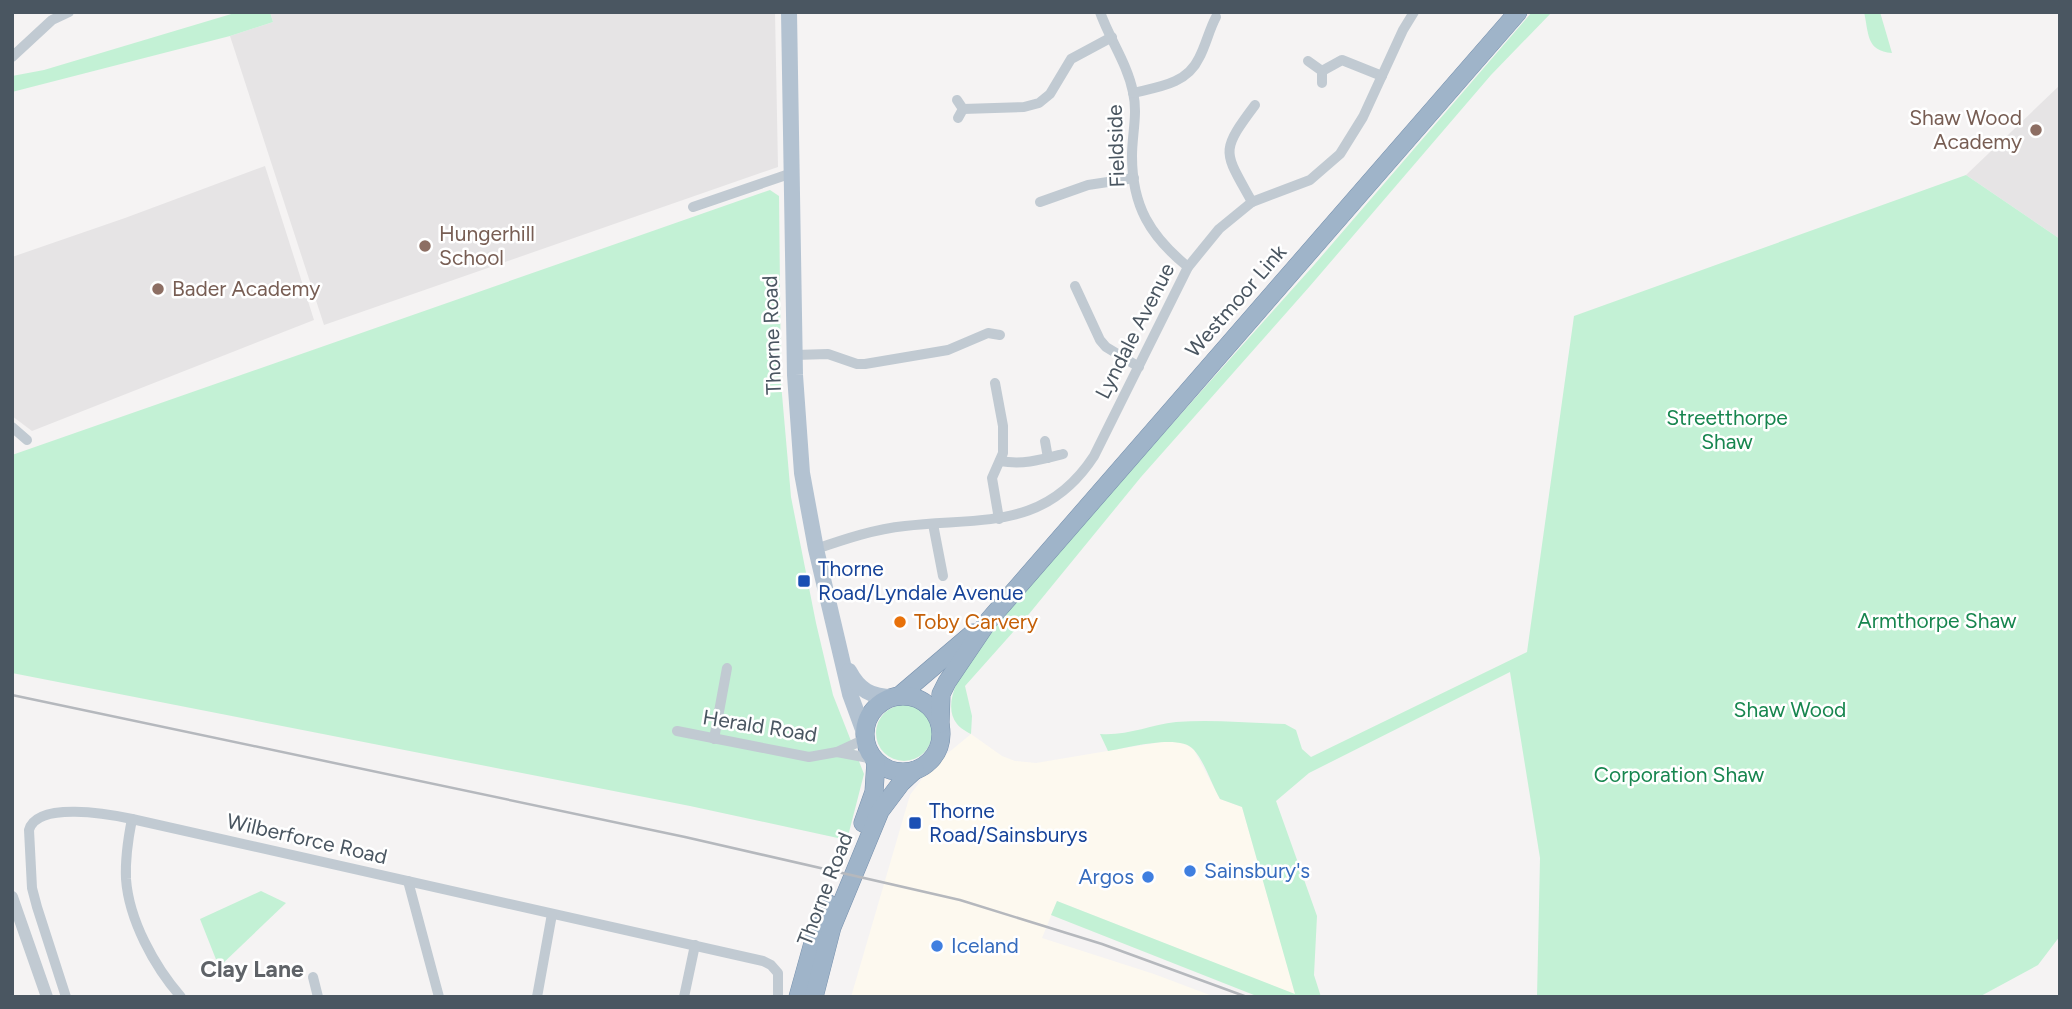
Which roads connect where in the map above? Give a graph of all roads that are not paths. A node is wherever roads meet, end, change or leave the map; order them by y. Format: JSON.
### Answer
{"nodes":[{"id":1,"x":69,"y":12,"type":"edge"},
{"id":2,"x":789,"y":12,"type":"edge"},
{"id":3,"x":1100,"y":12,"type":"edge"},
{"id":4,"x":1413,"y":12,"type":"edge"},
{"id":5,"x":1518,"y":12,"type":"edge"},
{"id":6,"x":1216,"y":17,"type":"dead end"},
{"id":7,"x":1112,"y":37,"type":"junction"},
{"id":8,"x":12,"y":57,"type":"edge"},
{"id":9,"x":1308,"y":61,"type":"dead end"},
{"id":10,"x":1322,"y":71,"type":"junction"},
{"id":11,"x":1382,"y":76,"type":"junction"},
{"id":12,"x":1322,"y":83,"type":"dead end"},
{"id":13,"x":1133,"y":93,"type":"junction"},
{"id":14,"x":1255,"y":105,"type":"dead end"},
{"id":15,"x":960,"y":109,"type":"dead end"},
{"id":16,"x":792,"y":173,"type":"junction"},
{"id":17,"x":1134,"y":178,"type":"junction"},
{"id":18,"x":1040,"y":202,"type":"dead end"},
{"id":19,"x":1252,"y":202,"type":"junction"},
{"id":20,"x":693,"y":207,"type":"dead end"},
{"id":21,"x":1188,"y":267,"type":"junction"},
{"id":22,"x":1076,"y":286,"type":"dead end"},
{"id":23,"x":1000,"y":335,"type":"dead end"},
{"id":24,"x":795,"y":355,"type":"junction"},
{"id":25,"x":1139,"y":367,"type":"junction"},
{"id":26,"x":995,"y":383,"type":"dead end"},
{"id":27,"x":12,"y":427,"type":"edge"},
{"id":28,"x":27,"y":440,"type":"dead end"},
{"id":29,"x":1045,"y":441,"type":"dead end"},
{"id":30,"x":1063,"y":454,"type":"dead end"},
{"id":31,"x":1048,"y":457,"type":"junction"},
{"id":32,"x":1000,"y":461,"type":"junction"},
{"id":33,"x":999,"y":519,"type":"junction"},
{"id":34,"x":933,"y":524,"type":"junction"},
{"id":35,"x":816,"y":549,"type":"junction"},
{"id":36,"x":943,"y":576,"type":"dead end"},
{"id":37,"x":989,"y":620,"type":"junction"},
{"id":38,"x":840,"y":653,"type":"junction"},
{"id":39,"x":727,"y":668,"type":"dead end"},
{"id":40,"x":896,"y":696,"type":"junction"},
{"id":41,"x":940,"y":724,"type":"junction"},
{"id":42,"x":677,"y":731,"type":"dead end"},
{"id":43,"x":865,"y":737,"type":"junction"},
{"id":44,"x":714,"y":739,"type":"junction"},
{"id":45,"x":837,"y":752,"type":"junction"},
{"id":46,"x":875,"y":760,"type":"junction"},
{"id":47,"x":915,"y":770,"type":"junction"},
{"id":48,"x":132,"y":819,"type":"junction"},
{"id":49,"x":408,"y":881,"type":"junction"},
{"id":50,"x":12,"y":897,"type":"edge"},
{"id":51,"x":552,"y":914,"type":"junction"},
{"id":52,"x":695,"y":945,"type":"junction"},
{"id":53,"x":313,"y":977,"type":"dead end"},
{"id":54,"x":539,"y":996,"type":"edge"},
{"id":55,"x":47,"y":997,"type":"edge"},
{"id":56,"x":66,"y":997,"type":"edge"},
{"id":57,"x":181,"y":997,"type":"edge"},
{"id":58,"x":318,"y":997,"type":"edge"},
{"id":59,"x":439,"y":997,"type":"edge"},
{"id":60,"x":684,"y":997,"type":"edge"},
{"id":61,"x":778,"y":997,"type":"edge"},
{"id":62,"x":798,"y":997,"type":"edge"},
{"id":63,"x":814,"y":997,"type":"edge"}],
"edges":[{"from":1,"to":8,"type":"street"},
{"from":2,"to":16,"type":"main road","name":"Thorne Road"},
{"from":3,"to":7,"type":"street","name":"Fieldside"},
{"from":4,"to":11,"type":"street","name":"Lyndale Avenue"},
{"from":5,"to":37,"type":"highway","name":"Westmoor Link"},
{"from":6,"to":13,"type":"street"},
{"from":7,"to":13,"type":"street","name":"Fieldside"},
{"from":7,"to":15,"type":"street"},
{"from":9,"to":10,"type":"street"},
{"from":10,"to":11,"type":"street"},
{"from":10,"to":12,"type":"street"},
{"from":11,"to":19,"type":"street","name":"Lyndale Avenue"},
{"from":13,"to":17,"type":"street","name":"Fieldside"},
{"from":14,"to":19,"type":"street"},
{"from":16,"to":20,"type":"street"},
{"from":16,"to":24,"type":"main road","name":"Thorne Road"},
{"from":17,"to":18,"type":"street"},
{"from":17,"to":21,"type":"street","name":"Fieldside"},
{"from":19,"to":21,"type":"street","name":"Lyndale Avenue"},
{"from":21,"to":25,"type":"street","name":"Lyndale Avenue"},
{"from":22,"to":25,"type":"street"},
{"from":23,"to":24,"type":"street"},
{"from":24,"to":35,"type":"main road","name":"Thorne Road"},
{"from":25,"to":33,"type":"street","name":"Lyndale Avenue"},
{"from":26,"to":32,"type":"street"},
{"from":27,"to":28,"type":"street"},
{"from":29,"to":31,"type":"street"},
{"from":30,"to":31,"type":"street"},
{"from":31,"to":32,"type":"street"},
{"from":32,"to":33,"type":"street"},
{"from":33,"to":34,"type":"street","name":"Lyndale Avenue"},
{"from":34,"to":35,"type":"street","name":"Lyndale Avenue"},
{"from":34,"to":36,"type":"street"},
{"from":35,"to":38,"type":"main road","name":"Thorne Road"},
{"from":37,"to":40,"type":"highway","name":"Westmoor Link"},
{"from":37,"to":41,"type":"highway","name":"Westmoor Link"},
{"from":38,"to":40,"type":"main road"},
{"from":38,"to":43,"type":"main road"},
{"from":39,"to":44,"type":"street"},
{"from":40,"to":41,"type":"highway"},
{"from":40,"to":43,"type":"highway"},
{"from":41,"to":47,"type":"highway"},
{"from":42,"to":44,"type":"street","name":"Herald Road"},
{"from":43,"to":45,"type":"street","name":"Herald Road"},
{"from":43,"to":46,"type":"highway"},
{"from":44,"to":45,"type":"street","name":"Herald Road"},
{"from":45,"to":46,"type":"street","name":"Herald Road"},
{"from":46,"to":47,"type":"highway"},
{"from":46,"to":62,"type":"highway","name":"Thorne Road"},
{"from":47,"to":63,"type":"highway","name":"Thorne Road"},
{"from":48,"to":49,"type":"street","name":"Wilberforce Road"},
{"from":48,"to":56,"type":"street","name":"Wilberforce Road"},
{"from":48,"to":57,"type":"street"},
{"from":49,"to":51,"type":"street","name":"Wilberforce Road"},
{"from":49,"to":59,"type":"street"},
{"from":50,"to":55,"type":"street"},
{"from":51,"to":52,"type":"street","name":"Wilberforce Road"},
{"from":51,"to":54,"type":"street"},
{"from":52,"to":60,"type":"street"},
{"from":52,"to":61,"type":"street","name":"Wilberforce Road"},
{"from":53,"to":58,"type":"street"}]}
